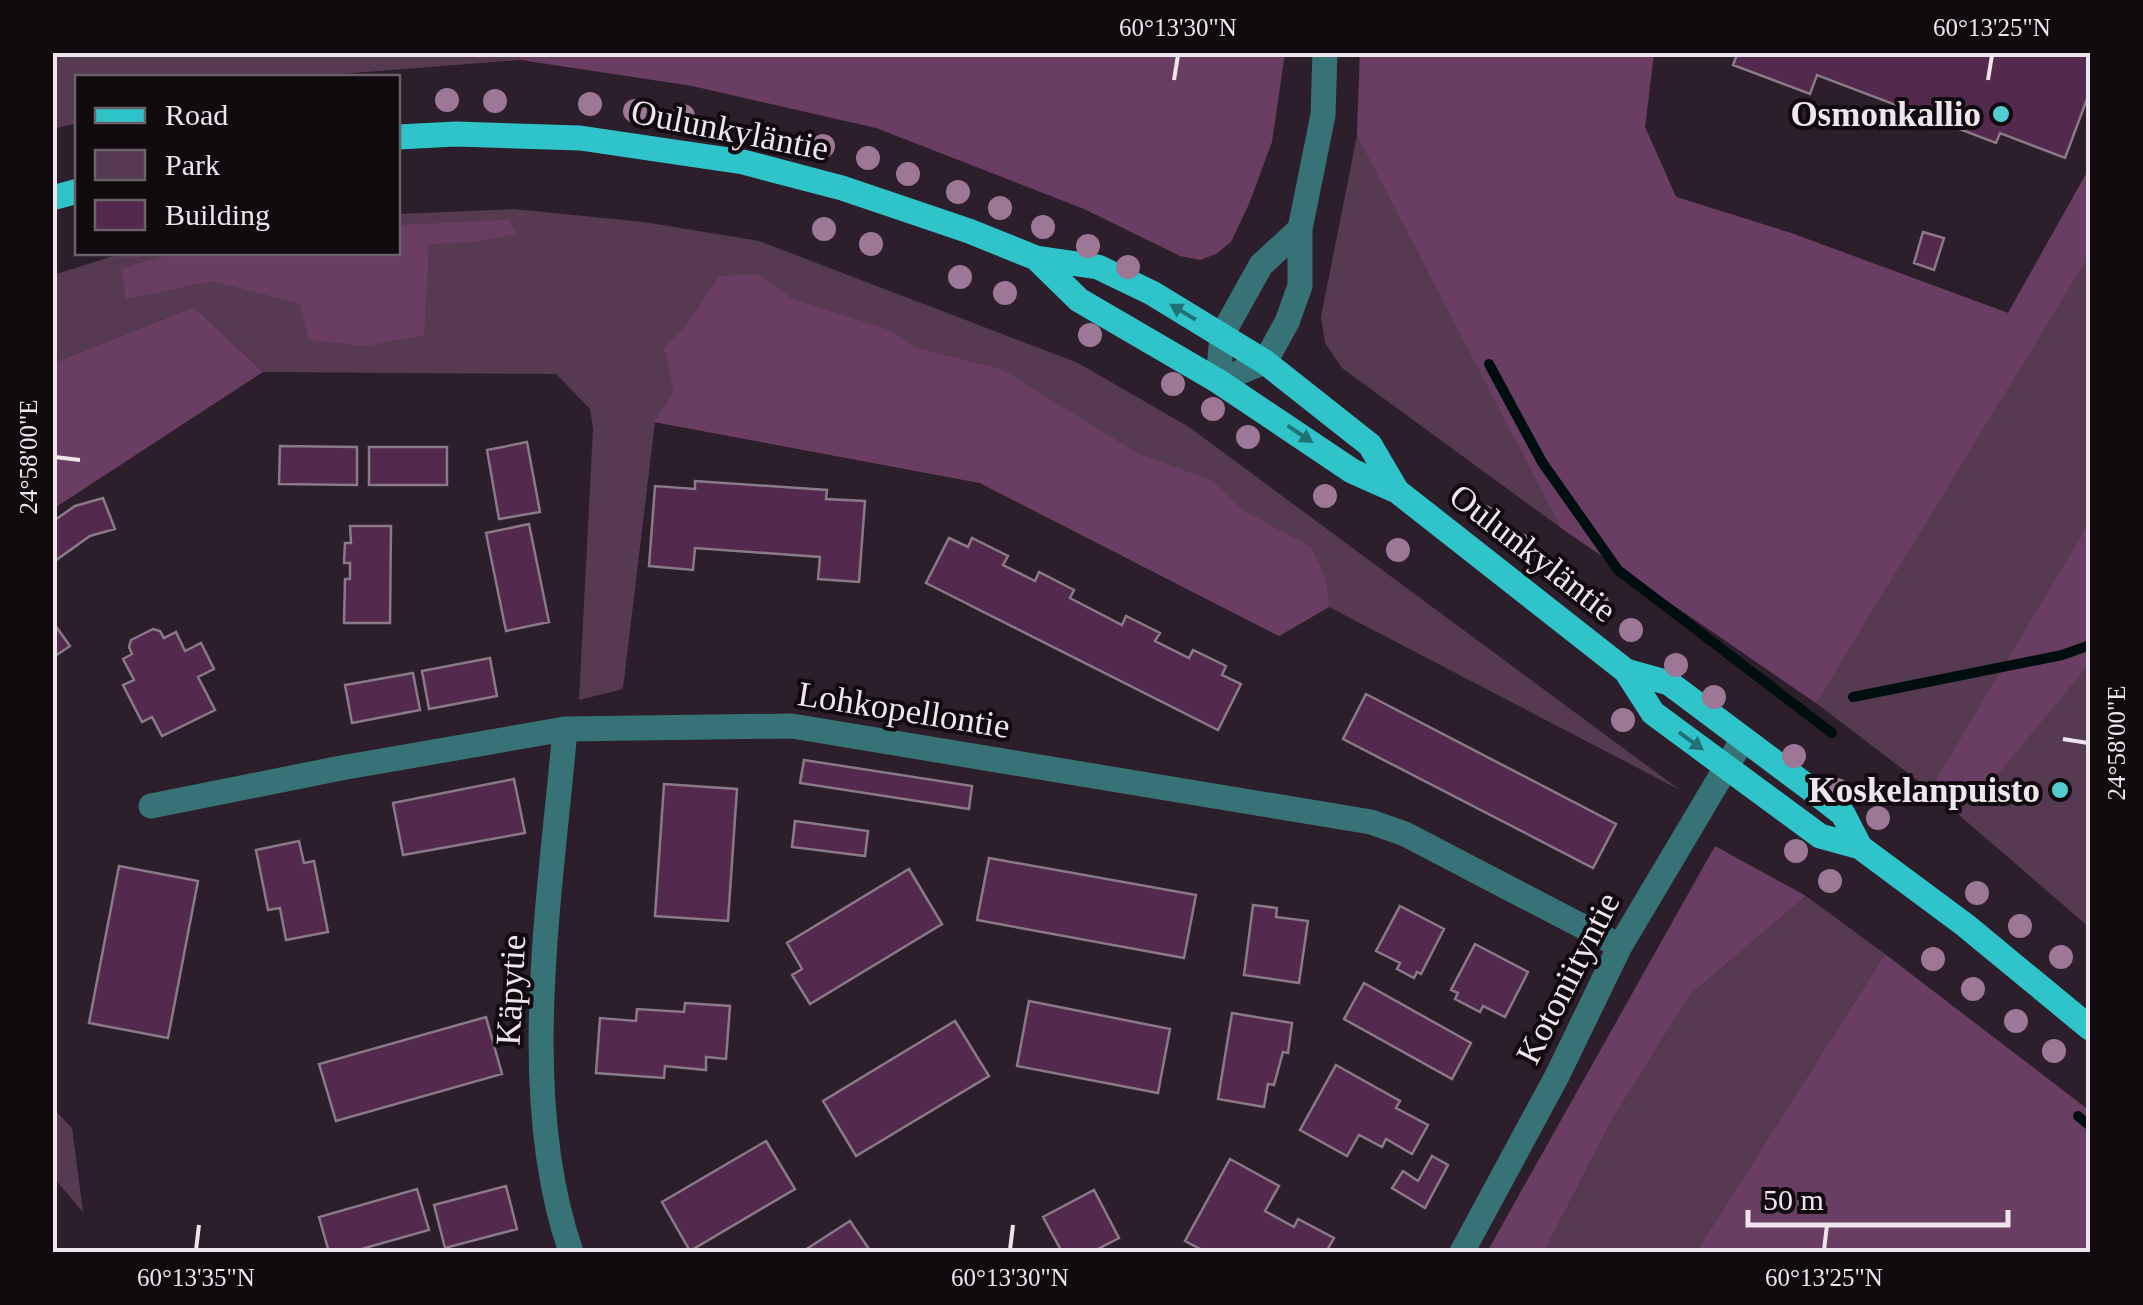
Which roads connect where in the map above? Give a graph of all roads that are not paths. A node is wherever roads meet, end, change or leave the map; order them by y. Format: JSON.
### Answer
{"nodes":[{"id":1,"x":1325,"y":52,"type":"edge"},
{"id":2,"x":400,"y":137,"type":"edge"},
{"id":3,"x":1300,"y":229,"type":"junction"},
{"id":4,"x":1036,"y":258,"type":"junction"},
{"id":5,"x":1222,"y":335,"type":"junction"},
{"id":6,"x":1264,"y":362,"type":"junction"},
{"id":7,"x":1218,"y":381,"type":"junction"},
{"id":8,"x":1396,"y":491,"type":"junction"},
{"id":9,"x":1626,"y":670,"type":"junction"},
{"id":10,"x":565,"y":729,"type":"junction"},
{"id":11,"x":1742,"y":739,"type":"junction"},
{"id":12,"x":1726,"y":767,"type":"junction"},
{"id":13,"x":151,"y":806,"type":"dead end"},
{"id":14,"x":1860,"y":847,"type":"junction"},
{"id":15,"x":1620,"y":946,"type":"junction"},
{"id":16,"x":2090,"y":1028,"type":"edge"},
{"id":17,"x":571,"y":1252,"type":"edge"},
{"id":18,"x":1462,"y":1252,"type":"edge"}],
"edges":[{"from":1,"to":3,"type":"street"},
{"from":2,"to":4,"type":"main road","name":"Oulunkyläntie"},
{"from":3,"to":5,"type":"street"},
{"from":3,"to":6,"type":"street"},
{"from":5,"to":4,"type":"main road","name":"Oulunkyläntie","one_way":true},
{"from":4,"to":7,"type":"main road","name":"Oulunkyläntie"},
{"from":5,"to":6,"type":"main road","name":"Oulunkyläntie"},
{"from":5,"to":7,"type":"street"},
{"from":6,"to":7,"type":"street"},
{"from":6,"to":8,"type":"main road","name":"Oulunkyläntie"},
{"from":7,"to":8,"type":"main road","name":"Oulunkyläntie","one_way":true},
{"from":8,"to":9,"type":"main road","name":"Oulunkyläntie"},
{"from":9,"to":11,"type":"main road","name":"Oulunkyläntie"},
{"from":9,"to":12,"type":"main road","name":"Oulunkyläntie","one_way":true},
{"from":10,"to":13,"type":"street","name":"Lohkopellontie"},
{"from":10,"to":15,"type":"street","name":"Lohkopellontie"},
{"from":10,"to":17,"type":"street","name":"Käpytie"},
{"from":11,"to":12,"type":"street","name":"Kotoniityntie"},
{"from":11,"to":14,"type":"main road","name":"Oulunkyläntie"},
{"from":12,"to":14,"type":"main road","name":"Oulunkyläntie"},
{"from":12,"to":15,"type":"street","name":"Kotoniityntie"},
{"from":14,"to":16,"type":"main road","name":"Oulunkyläntie"},
{"from":15,"to":18,"type":"street","name":"Kotoniityntie"}]}
